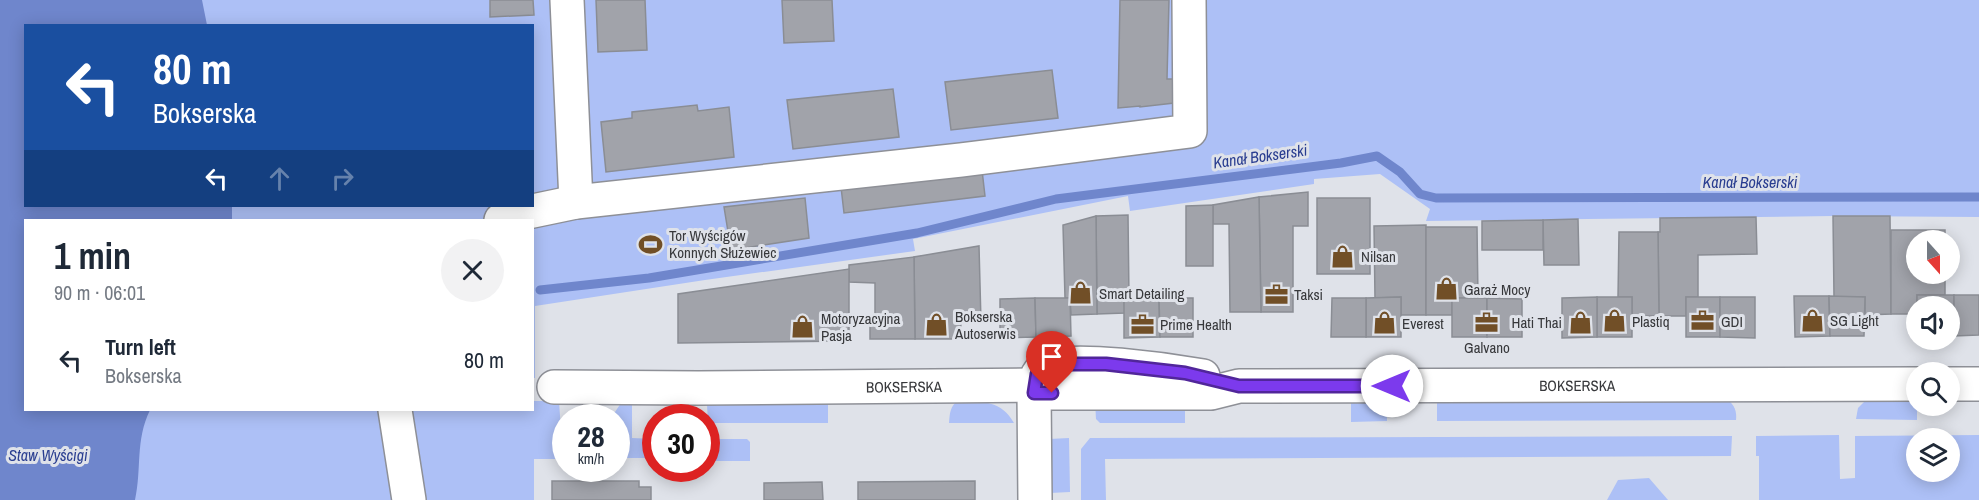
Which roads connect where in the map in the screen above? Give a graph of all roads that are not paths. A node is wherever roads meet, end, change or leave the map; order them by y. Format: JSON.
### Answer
{"nodes":[{"id":1,"x":567,"y":0,"type":"edge"},
{"id":2,"x":1188,"y":0,"type":"edge"},
{"id":3,"x":576,"y":202,"type":"junction"},
{"id":4,"x":504,"y":219,"type":"edge"},
{"id":5,"x":1906,"y":384,"type":"edge"},
{"id":6,"x":1960,"y":384,"type":"edge"},
{"id":7,"x":1979,"y":384,"type":"edge"},
{"id":8,"x":554,"y":387,"type":"dead end"},
{"id":9,"x":1034,"y":389,"type":"junction"},
{"id":10,"x":395,"y":411,"type":"edge"},
{"id":11,"x":409,"y":500,"type":"edge"},
{"id":12,"x":1035,"y":500,"type":"edge"}],
"edges":[{"from":1,"to":3,"type":"street"},
{"from":2,"to":3,"type":"street"},
{"from":3,"to":4,"type":"street"},
{"from":5,"to":9,"type":"street","name":"BOKSERSKA"},
{"from":6,"to":7,"type":"street"},
{"from":8,"to":9,"type":"street","name":"BOKSERSKA"},
{"from":9,"to":12,"type":"street"},
{"from":10,"to":11,"type":"street"}]}
